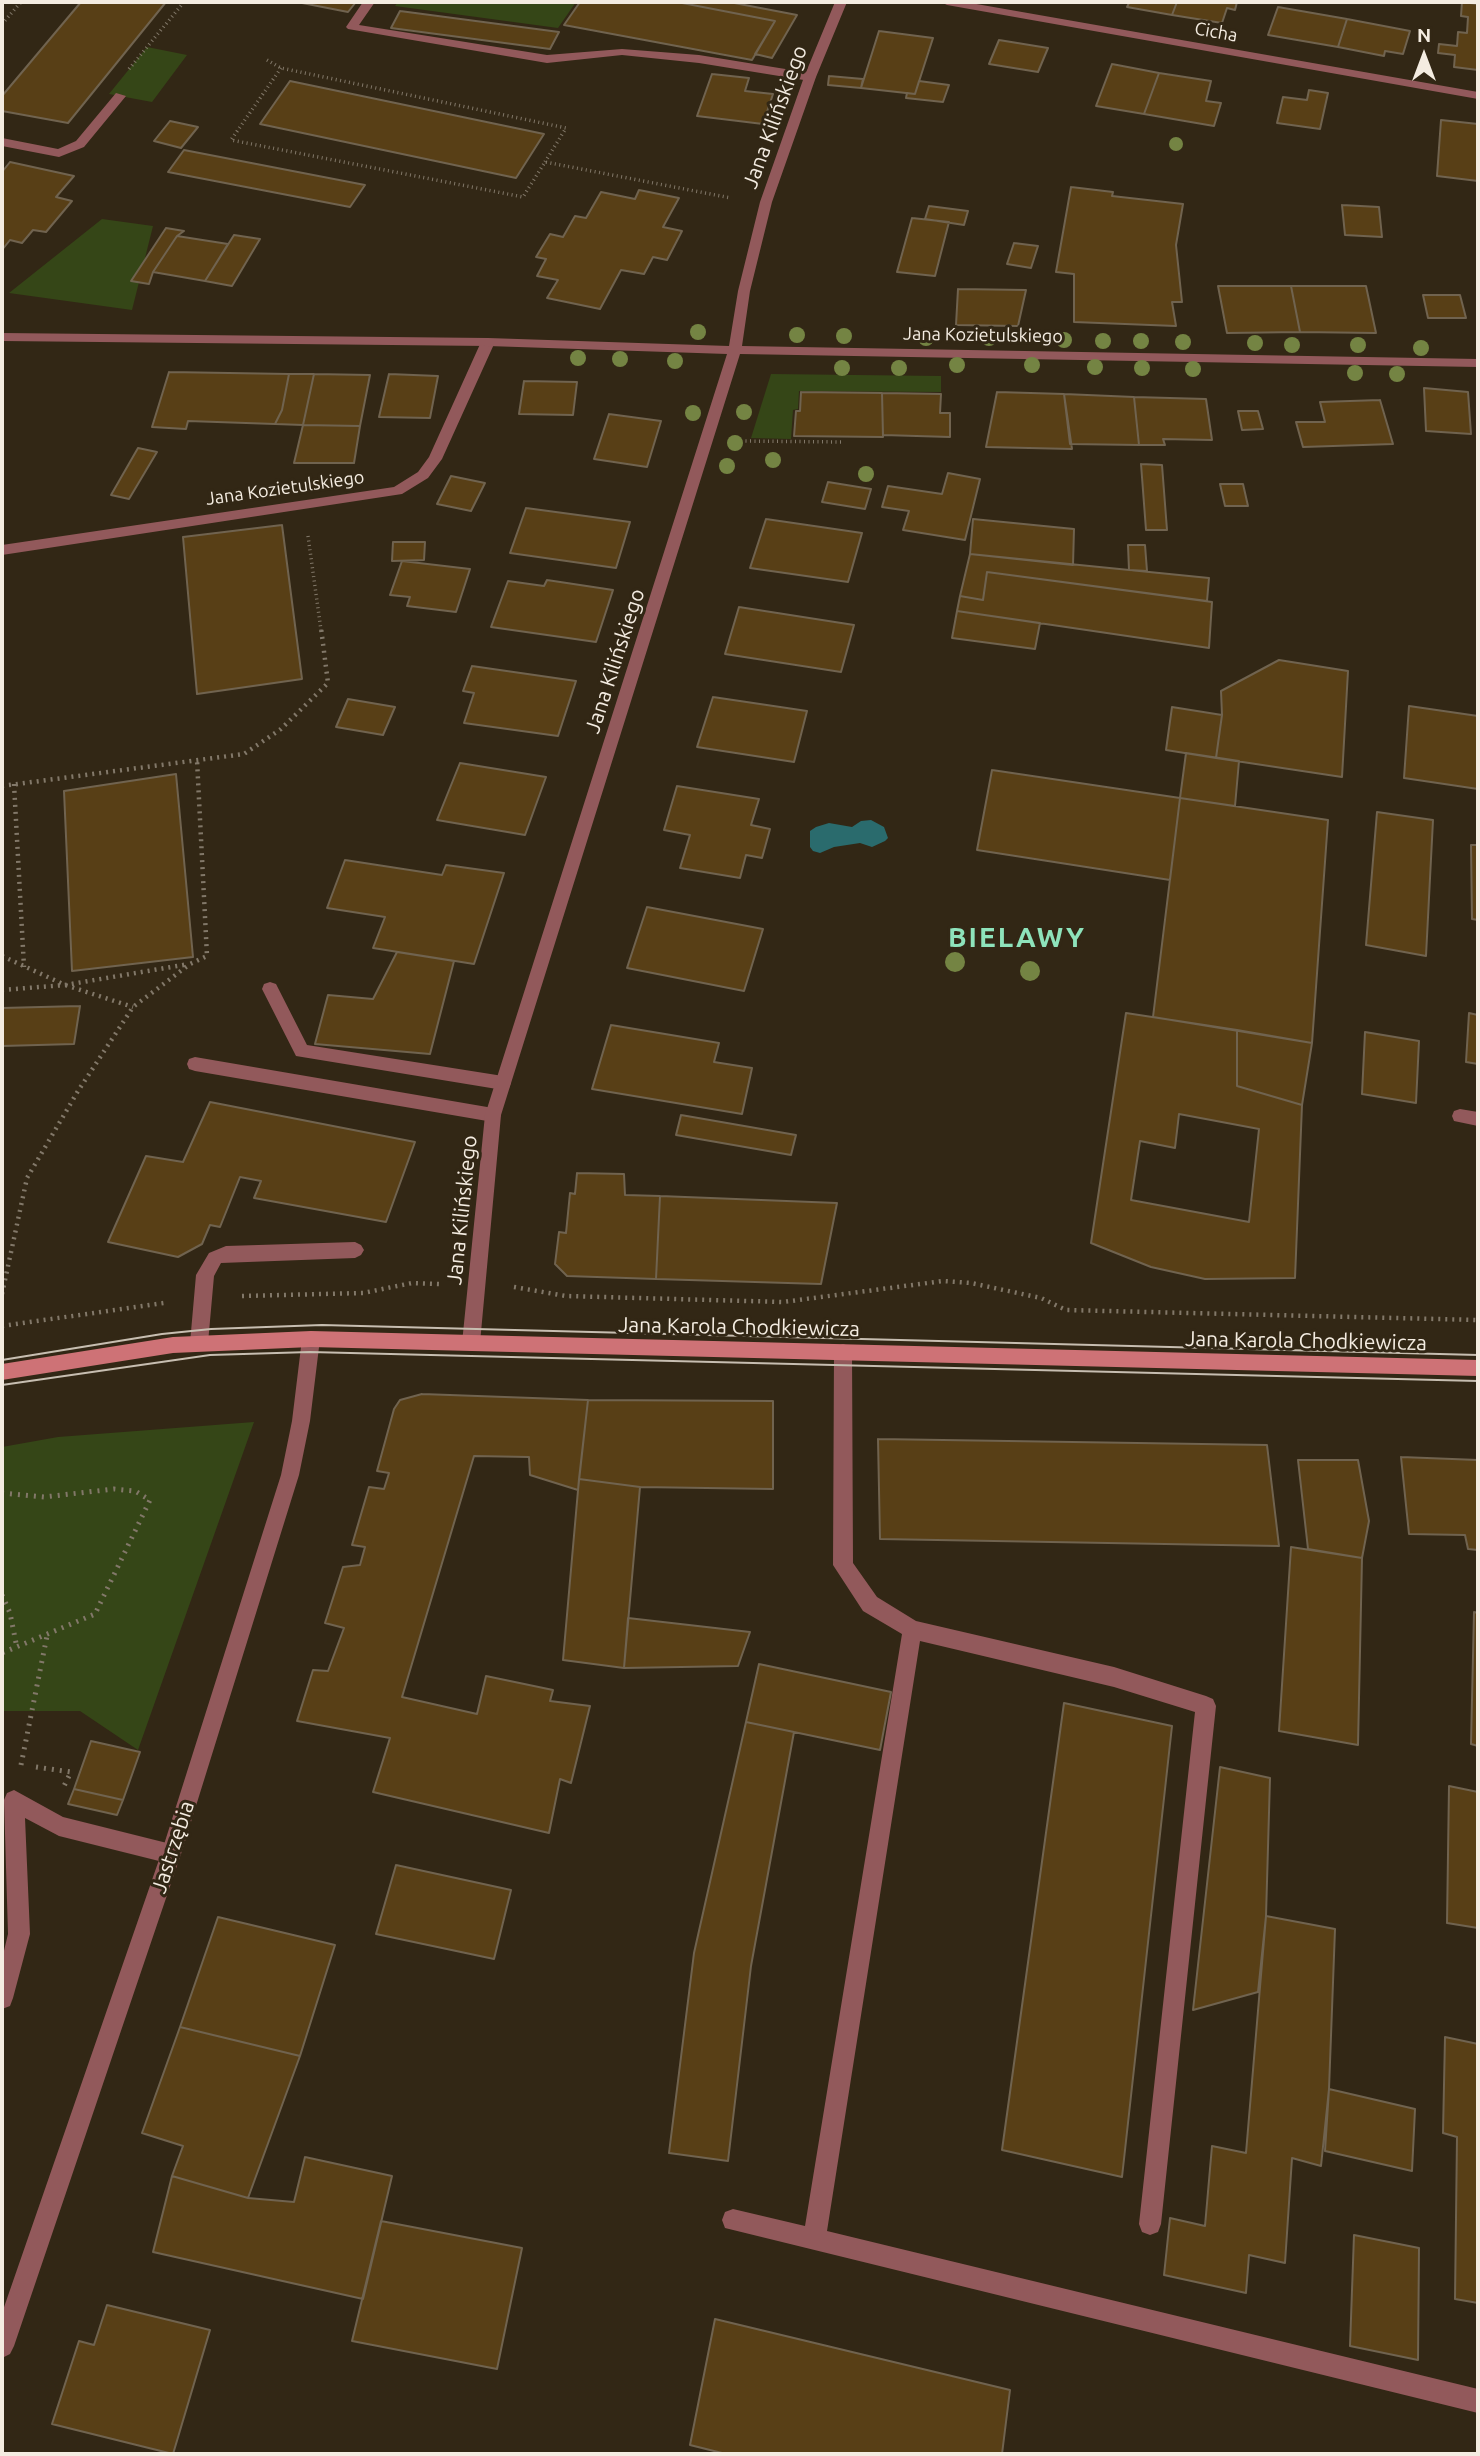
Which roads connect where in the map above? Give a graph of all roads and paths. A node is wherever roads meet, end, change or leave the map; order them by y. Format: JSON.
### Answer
{"nodes":[{"id":1,"x":21,"y":2,"type":"edge"},
{"id":2,"x":184,"y":2,"type":"edge"},
{"id":3,"x":369,"y":2,"type":"edge"},
{"id":4,"x":841,"y":2,"type":"edge"},
{"id":5,"x":947,"y":2,"type":"edge"},
{"id":6,"x":2,"y":24,"type":"edge"},
{"id":7,"x":267,"y":60,"type":"dead end"},
{"id":8,"x":281,"y":68,"type":"junction"},
{"id":9,"x":124,"y":75,"type":"dead end"},
{"id":10,"x":810,"y":77,"type":"junction"},
{"id":11,"x":120,"y":96,"type":"dead end"},
{"id":12,"x":1478,"y":96,"type":"edge"},
{"id":13,"x":2,"y":142,"type":"edge"},
{"id":14,"x":545,"y":162,"type":"junction"},
{"id":15,"x":766,"y":202,"type":"junction"},
{"id":16,"x":2,"y":337,"type":"edge"},
{"id":17,"x":488,"y":342,"type":"junction"},
{"id":18,"x":735,"y":350,"type":"junction"},
{"id":19,"x":1478,"y":363,"type":"edge"},
{"id":20,"x":740,"y":441,"type":"dead end"},
{"id":21,"x":842,"y":442,"type":"dead end"},
{"id":22,"x":304,"y":504,"type":"junction"},
{"id":23,"x":2,"y":550,"type":"edge"},
{"id":24,"x":197,"y":760,"type":"junction"},
{"id":25,"x":14,"y":784,"type":"junction"},
{"id":26,"x":2,"y":786,"type":"edge"},
{"id":27,"x":2,"y":956,"type":"edge"},
{"id":28,"x":190,"y":964,"type":"junction"},
{"id":29,"x":24,"y":967,"type":"junction"},
{"id":30,"x":65,"y":985,"type":"junction"},
{"id":31,"x":270,"y":989,"type":"dead end"},
{"id":32,"x":2,"y":990,"type":"edge"},
{"id":33,"x":133,"y":1007,"type":"junction"},
{"id":34,"x":195,"y":1064,"type":"dead end"},
{"id":35,"x":503,"y":1083,"type":"junction"},
{"id":36,"x":493,"y":1115,"type":"junction"},
{"id":37,"x":1460,"y":1116,"type":"dead end"},
{"id":38,"x":1478,"y":1119,"type":"edge"},
{"id":39,"x":355,"y":1250,"type":"dead end"},
{"id":40,"x":501,"y":1287,"type":"dead end"},
{"id":41,"x":2,"y":1294,"type":"edge"},
{"id":42,"x":1478,"y":1320,"type":"edge"},
{"id":43,"x":311,"y":1339,"type":"junction"},
{"id":44,"x":198,"y":1343,"type":"junction"},
{"id":45,"x":471,"y":1343,"type":"junction"},
{"id":46,"x":843,"y":1352,"type":"junction"},
{"id":47,"x":1478,"y":1368,"type":"edge"},
{"id":48,"x":2,"y":1372,"type":"edge"},
{"id":49,"x":2,"y":1493,"type":"edge"},
{"id":50,"x":2,"y":1595,"type":"edge"},
{"id":51,"x":912,"y":1630,"type":"junction"},
{"id":52,"x":47,"y":1636,"type":"junction"},
{"id":53,"x":17,"y":1648,"type":"junction"},
{"id":54,"x":2,"y":1653,"type":"edge"},
{"id":55,"x":60,"y":1794,"type":"dead end"},
{"id":56,"x":8,"y":1800,"type":"edge"},
{"id":57,"x":171,"y":1854,"type":"junction"},
{"id":58,"x":2,"y":1998,"type":"edge"},
{"id":59,"x":733,"y":2220,"type":"dead end"},
{"id":60,"x":1150,"y":2224,"type":"dead end"},
{"id":61,"x":814,"y":2241,"type":"junction"},
{"id":62,"x":2,"y":2346,"type":"edge"},
{"id":63,"x":1478,"y":2400,"type":"edge"}],
"edges":[{"from":1,"to":6,"type":"path"},
{"from":2,"to":9,"type":"path"},
{"from":3,"to":10,"type":"street"},
{"from":4,"to":10,"type":"street","name":"Jana Kilińskiego"},
{"from":5,"to":12,"type":"street","name":"Cicha"},
{"from":7,"to":8,"type":"path"},
{"from":8,"to":14,"type":"path"},
{"from":8,"to":14,"type":"path"},
{"from":10,"to":15,"type":"street","name":"Jana Kilińskiego"},
{"from":11,"to":13,"type":"street"},
{"from":14,"to":15,"type":"path"},
{"from":15,"to":18,"type":"street","name":"Jana Kilińskiego"},
{"from":16,"to":17,"type":"street","name":"Jana Kozietulskiego"},
{"from":17,"to":18,"type":"street","name":"Jana Kozietulskiego"},
{"from":17,"to":22,"type":"street","name":"Jana Kozietulskiego"},
{"from":18,"to":19,"type":"street","name":"Jana Kozietulskiego"},
{"from":18,"to":35,"type":"street","name":"Jana Kilińskiego"},
{"from":20,"to":21,"type":"path"},
{"from":22,"to":23,"type":"street","name":"Jana Kozietulskiego"},
{"from":22,"to":24,"type":"path"},
{"from":24,"to":25,"type":"path"},
{"from":24,"to":28,"type":"path"},
{"from":25,"to":26,"type":"path"},
{"from":25,"to":29,"type":"path"},
{"from":27,"to":29,"type":"path"},
{"from":28,"to":30,"type":"path"},
{"from":28,"to":33,"type":"path"},
{"from":29,"to":30,"type":"path"},
{"from":30,"to":32,"type":"path"},
{"from":30,"to":33,"type":"path"},
{"from":31,"to":35,"type":"street"},
{"from":33,"to":41,"type":"path"},
{"from":34,"to":36,"type":"street"},
{"from":35,"to":36,"type":"street","name":"Jana Kilińskiego"},
{"from":36,"to":45,"type":"street","name":"Jana Kilińskiego"},
{"from":37,"to":38,"type":"street"},
{"from":39,"to":44,"type":"street"},
{"from":40,"to":42,"type":"path"},
{"from":43,"to":44,"type":"street","name":"Jana Karola Chodkiewicza"},
{"from":43,"to":45,"type":"street","name":"Jana Karola Chodkiewicza"},
{"from":43,"to":57,"type":"street","name":"Jastrzębia"},
{"from":44,"to":48,"type":"street","name":"Jana Karola Chodkiewicza"},
{"from":45,"to":46,"type":"street","name":"Jana Karola Chodkiewicza"},
{"from":46,"to":47,"type":"street","name":"Jana Karola Chodkiewicza"},
{"from":46,"to":51,"type":"street"},
{"from":49,"to":52,"type":"path"},
{"from":50,"to":53,"type":"path"},
{"from":51,"to":60,"type":"street"},
{"from":51,"to":61,"type":"street"},
{"from":52,"to":53,"type":"path"},
{"from":52,"to":55,"type":"path"},
{"from":53,"to":54,"type":"path"},
{"from":56,"to":57,"type":"street"},
{"from":56,"to":58,"type":"street"},
{"from":57,"to":62,"type":"street","name":"Jastrzębia"},
{"from":59,"to":61,"type":"street"},
{"from":61,"to":63,"type":"street"}]}
